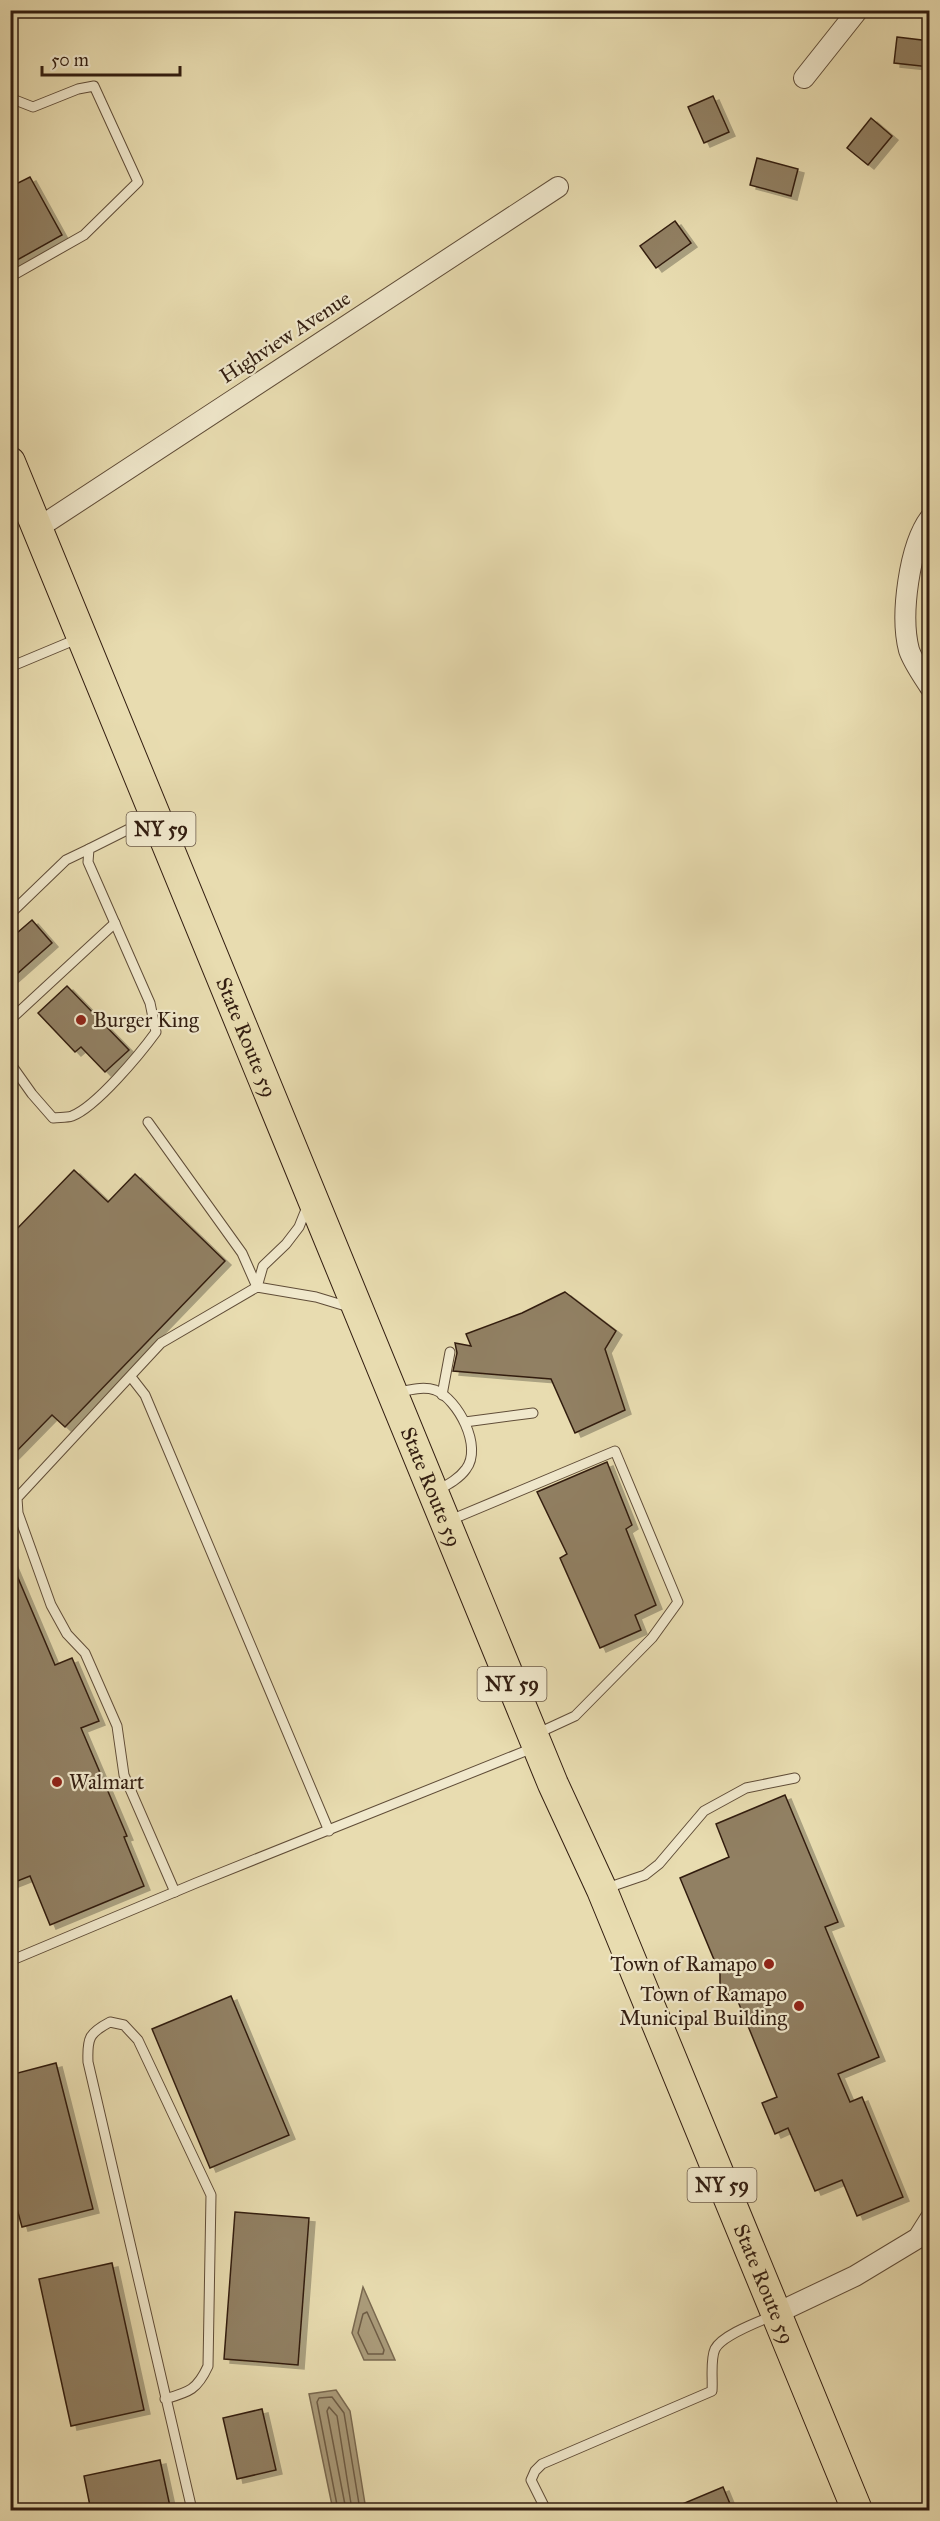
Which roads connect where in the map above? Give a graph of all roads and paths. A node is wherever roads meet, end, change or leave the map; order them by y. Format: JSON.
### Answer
{"nodes":[{"id":1,"x":858,"y":10,"type":"edge"},
{"id":2,"x":804,"y":78,"type":"dead end"},
{"id":3,"x":10,"y":98,"type":"edge"},
{"id":4,"x":558,"y":187,"type":"dead end"},
{"id":5,"x":10,"y":277,"type":"edge"},
{"id":6,"x":10,"y":462,"type":"edge"},
{"id":7,"x":930,"y":518,"type":"edge"},
{"id":8,"x":38,"y":528,"type":"junction"},
{"id":9,"x":82,"y":637,"type":"junction"},
{"id":10,"x":10,"y":667,"type":"edge"},
{"id":11,"x":930,"y":687,"type":"edge"},
{"id":12,"x":156,"y":815,"type":"junction"},
{"id":13,"x":89,"y":849,"type":"junction"},
{"id":14,"x":10,"y":914,"type":"edge"},
{"id":15,"x":115,"y":924,"type":"junction"},
{"id":16,"x":10,"y":1020,"type":"edge"},
{"id":17,"x":10,"y":1063,"type":"edge"},
{"id":18,"x":148,"y":1122,"type":"dead end"},
{"id":19,"x":312,"y":1196,"type":"junction"},
{"id":20,"x":257,"y":1287,"type":"junction"},
{"id":21,"x":360,"y":1311,"type":"junction"},
{"id":22,"x":450,"y":1352,"type":"dead end"},
{"id":23,"x":131,"y":1377,"type":"junction"},
{"id":24,"x":393,"y":1393,"type":"junction"},
{"id":25,"x":442,"y":1395,"type":"junction"},
{"id":26,"x":533,"y":1413,"type":"dead end"},
{"id":27,"x":465,"y":1422,"type":"junction"},
{"id":28,"x":434,"y":1493,"type":"junction"},
{"id":29,"x":446,"y":1521,"type":"junction"},
{"id":30,"x":536,"y":1741,"type":"junction"},
{"id":31,"x":795,"y":1778,"type":"dead end"},
{"id":32,"x":329,"y":1831,"type":"junction"},
{"id":33,"x":602,"y":1890,"type":"junction"},
{"id":34,"x":175,"y":1892,"type":"junction"},
{"id":35,"x":10,"y":1961,"type":"edge"},
{"id":36,"x":930,"y":2219,"type":"edge"},
{"id":37,"x":775,"y":2314,"type":"junction"},
{"id":38,"x":165,"y":2399,"type":"junction"},
{"id":39,"x":192,"y":2511,"type":"edge"},
{"id":40,"x":546,"y":2511,"type":"edge"},
{"id":41,"x":857,"y":2511,"type":"edge"}],
"edges":[{"from":1,"to":2,"type":"street"},
{"from":3,"to":5,"type":"lane"},
{"from":4,"to":8,"type":"street","name":"Highview Avenue"},
{"from":6,"to":8,"type":"main road","name":"State Route 59","number":"NY 59"},
{"from":7,"to":11,"type":"street"},
{"from":8,"to":9,"type":"main road","name":"State Route 59","number":"NY 59"},
{"from":9,"to":10,"type":"lane"},
{"from":9,"to":12,"type":"main road","name":"State Route 59","number":"NY 59"},
{"from":12,"to":13,"type":"lane"},
{"from":12,"to":19,"type":"main road","name":"State Route 59","number":"NY 59"},
{"from":13,"to":14,"type":"lane"},
{"from":13,"to":15,"type":"lane"},
{"from":15,"to":16,"type":"lane"},
{"from":15,"to":17,"type":"lane"},
{"from":18,"to":20,"type":"lane"},
{"from":19,"to":20,"type":"lane"},
{"from":19,"to":21,"type":"main road","name":"State Route 59","number":"NY 59"},
{"from":20,"to":21,"type":"lane"},
{"from":20,"to":23,"type":"lane"},
{"from":21,"to":24,"type":"main road","name":"State Route 59","number":"NY 59"},
{"from":22,"to":25,"type":"lane"},
{"from":23,"to":32,"type":"lane"},
{"from":23,"to":34,"type":"lane"},
{"from":24,"to":25,"type":"lane"},
{"from":24,"to":28,"type":"main road","name":"State Route 59","number":"NY 59"},
{"from":25,"to":27,"type":"lane"},
{"from":26,"to":27,"type":"lane"},
{"from":27,"to":28,"type":"lane"},
{"from":28,"to":29,"type":"main road","name":"State Route 59","number":"NY 59"},
{"from":29,"to":30,"type":"main road","name":"State Route 59","number":"NY 59"},
{"from":29,"to":30,"type":"lane"},
{"from":30,"to":32,"type":"lane"},
{"from":30,"to":33,"type":"main road","name":"State Route 59","number":"NY 59"},
{"from":31,"to":33,"type":"lane"},
{"from":32,"to":34,"type":"lane"},
{"from":33,"to":37,"type":"main road","name":"State Route 59","number":"NY 59"},
{"from":34,"to":35,"type":"lane"},
{"from":36,"to":37,"type":"street"},
{"from":37,"to":40,"type":"lane"},
{"from":37,"to":41,"type":"main road","name":"State Route 59","number":"NY 59"},
{"from":38,"to":38,"type":"lane"},
{"from":38,"to":39,"type":"lane"}]}
